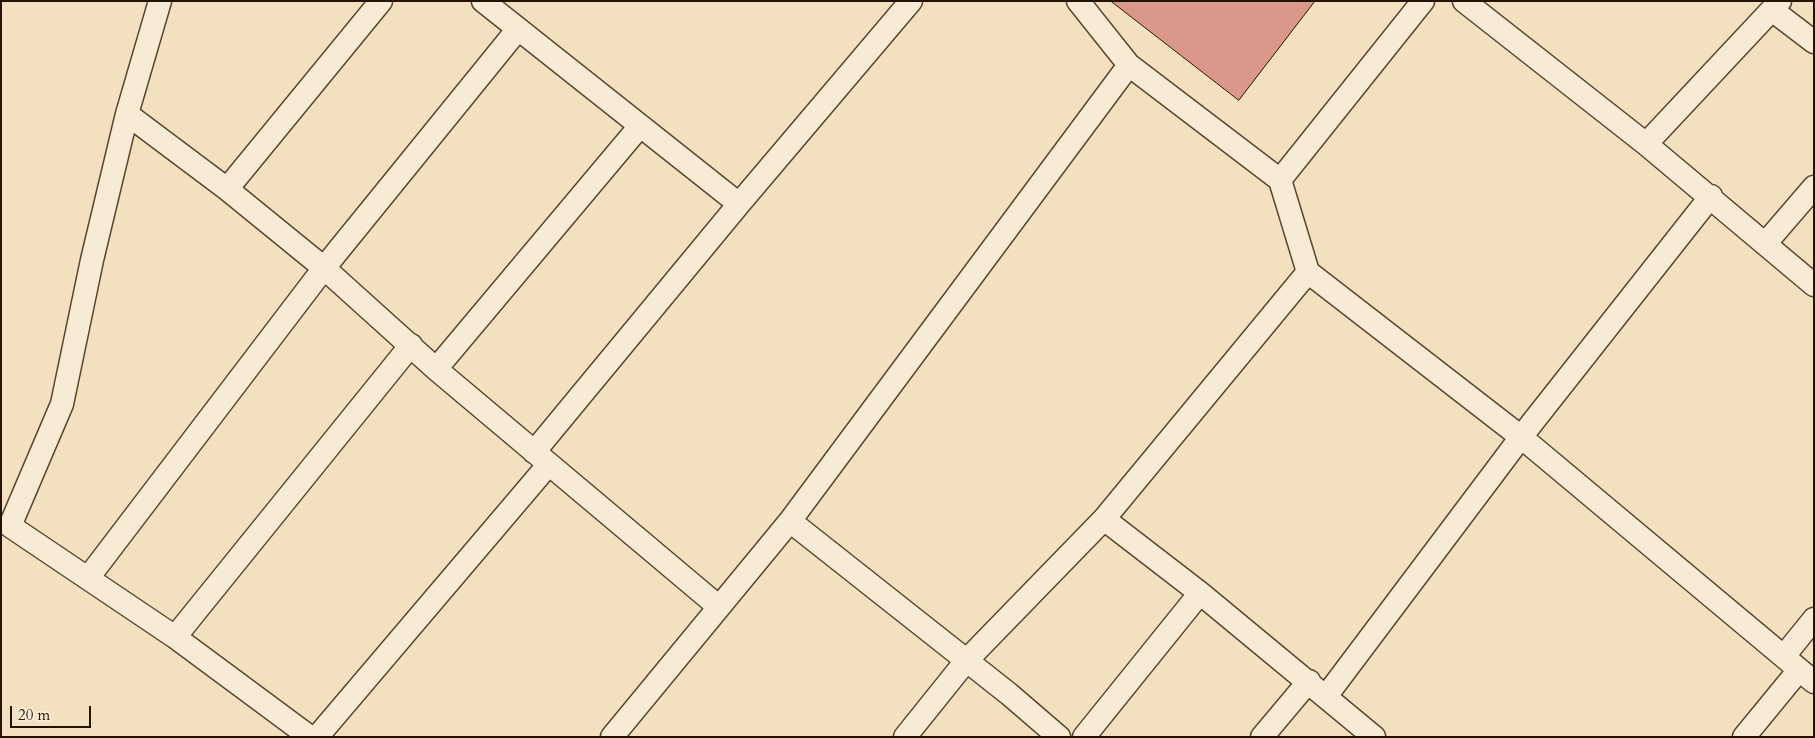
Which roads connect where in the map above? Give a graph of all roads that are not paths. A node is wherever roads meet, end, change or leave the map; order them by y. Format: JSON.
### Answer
{"nodes":[{"id":1,"x":160,"y":1,"type":"edge"},
{"id":2,"x":381,"y":1,"type":"edge"},
{"id":3,"x":911,"y":1,"type":"edge"},
{"id":4,"x":1078,"y":1,"type":"edge"},
{"id":5,"x":1423,"y":1,"type":"edge"},
{"id":6,"x":1464,"y":1,"type":"edge"},
{"id":7,"x":492,"y":4,"type":"edge"},
{"id":8,"x":1776,"y":6,"type":"edge"},
{"id":9,"x":518,"y":29,"type":"junction"},
{"id":10,"x":1814,"y":42,"type":"edge"},
{"id":11,"x":1129,"y":65,"type":"junction"},
{"id":12,"x":127,"y":114,"type":"junction"},
{"id":13,"x":640,"y":126,"type":"junction"},
{"id":14,"x":1646,"y":144,"type":"junction"},
{"id":15,"x":1280,"y":180,"type":"junction"},
{"id":16,"x":1814,"y":187,"type":"edge"},
{"id":17,"x":227,"y":189,"type":"junction"},
{"id":18,"x":1711,"y":196,"type":"junction"},
{"id":19,"x":738,"y":204,"type":"junction"},
{"id":20,"x":1765,"y":244,"type":"junction"},
{"id":21,"x":324,"y":268,"type":"junction"},
{"id":22,"x":1308,"y":272,"type":"junction"},
{"id":23,"x":1814,"y":285,"type":"edge"},
{"id":24,"x":410,"y":346,"type":"junction"},
{"id":25,"x":436,"y":369,"type":"junction"},
{"id":26,"x":1521,"y":437,"type":"junction"},
{"id":27,"x":542,"y":458,"type":"junction"},
{"id":28,"x":1104,"y":519,"type":"junction"},
{"id":29,"x":790,"y":521,"type":"junction"},
{"id":30,"x":88,"y":578,"type":"junction"},
{"id":31,"x":1200,"y":593,"type":"junction"},
{"id":32,"x":719,"y":607,"type":"junction"},
{"id":33,"x":1814,"y":619,"type":"edge"},
{"id":34,"x":175,"y":637,"type":"junction"},
{"id":35,"x":966,"y":661,"type":"junction"},
{"id":36,"x":1799,"y":670,"type":"edge"},
{"id":37,"x":1309,"y":681,"type":"junction"},
{"id":38,"x":1326,"y":695,"type":"junction"},
{"id":39,"x":310,"y":737,"type":"edge"},
{"id":40,"x":316,"y":737,"type":"edge"},
{"id":41,"x":612,"y":737,"type":"edge"},
{"id":42,"x":905,"y":737,"type":"edge"},
{"id":43,"x":1059,"y":737,"type":"edge"},
{"id":44,"x":1084,"y":737,"type":"edge"},
{"id":45,"x":1262,"y":737,"type":"edge"},
{"id":46,"x":1374,"y":737,"type":"edge"},
{"id":47,"x":1744,"y":737,"type":"edge"}],
"edges":[{"from":1,"to":12,"type":"street"},
{"from":2,"to":17,"type":"street"},
{"from":3,"to":19,"type":"street"},
{"from":4,"to":11,"type":"street"},
{"from":5,"to":15,"type":"street"},
{"from":6,"to":14,"type":"street"},
{"from":7,"to":9,"type":"street"},
{"from":8,"to":10,"type":"street"},
{"from":8,"to":14,"type":"street"},
{"from":9,"to":13,"type":"street"},
{"from":9,"to":21,"type":"street"},
{"from":11,"to":15,"type":"street"},
{"from":11,"to":29,"type":"street"},
{"from":12,"to":17,"type":"street"},
{"from":12,"to":30,"type":"street"},
{"from":13,"to":19,"type":"street"},
{"from":13,"to":25,"type":"street"},
{"from":14,"to":18,"type":"street"},
{"from":15,"to":22,"type":"street"},
{"from":16,"to":20,"type":"street"},
{"from":17,"to":21,"type":"street"},
{"from":18,"to":20,"type":"street"},
{"from":18,"to":26,"type":"street"},
{"from":19,"to":27,"type":"street"},
{"from":20,"to":23,"type":"street"},
{"from":21,"to":24,"type":"street"},
{"from":21,"to":30,"type":"street"},
{"from":22,"to":26,"type":"street"},
{"from":22,"to":28,"type":"street"},
{"from":24,"to":25,"type":"street"},
{"from":24,"to":34,"type":"street"},
{"from":25,"to":27,"type":"street"},
{"from":26,"to":36,"type":"street"},
{"from":26,"to":38,"type":"street"},
{"from":27,"to":32,"type":"street"},
{"from":27,"to":40,"type":"street"},
{"from":28,"to":31,"type":"street"},
{"from":28,"to":35,"type":"street"},
{"from":29,"to":32,"type":"street"},
{"from":29,"to":35,"type":"street"},
{"from":30,"to":34,"type":"street"},
{"from":31,"to":37,"type":"street"},
{"from":31,"to":44,"type":"street"},
{"from":32,"to":41,"type":"street"},
{"from":33,"to":36,"type":"street"},
{"from":34,"to":39,"type":"street"},
{"from":35,"to":42,"type":"street"},
{"from":35,"to":43,"type":"street"},
{"from":36,"to":47,"type":"street"},
{"from":37,"to":38,"type":"street"},
{"from":37,"to":45,"type":"street"},
{"from":38,"to":46,"type":"street"}]}
